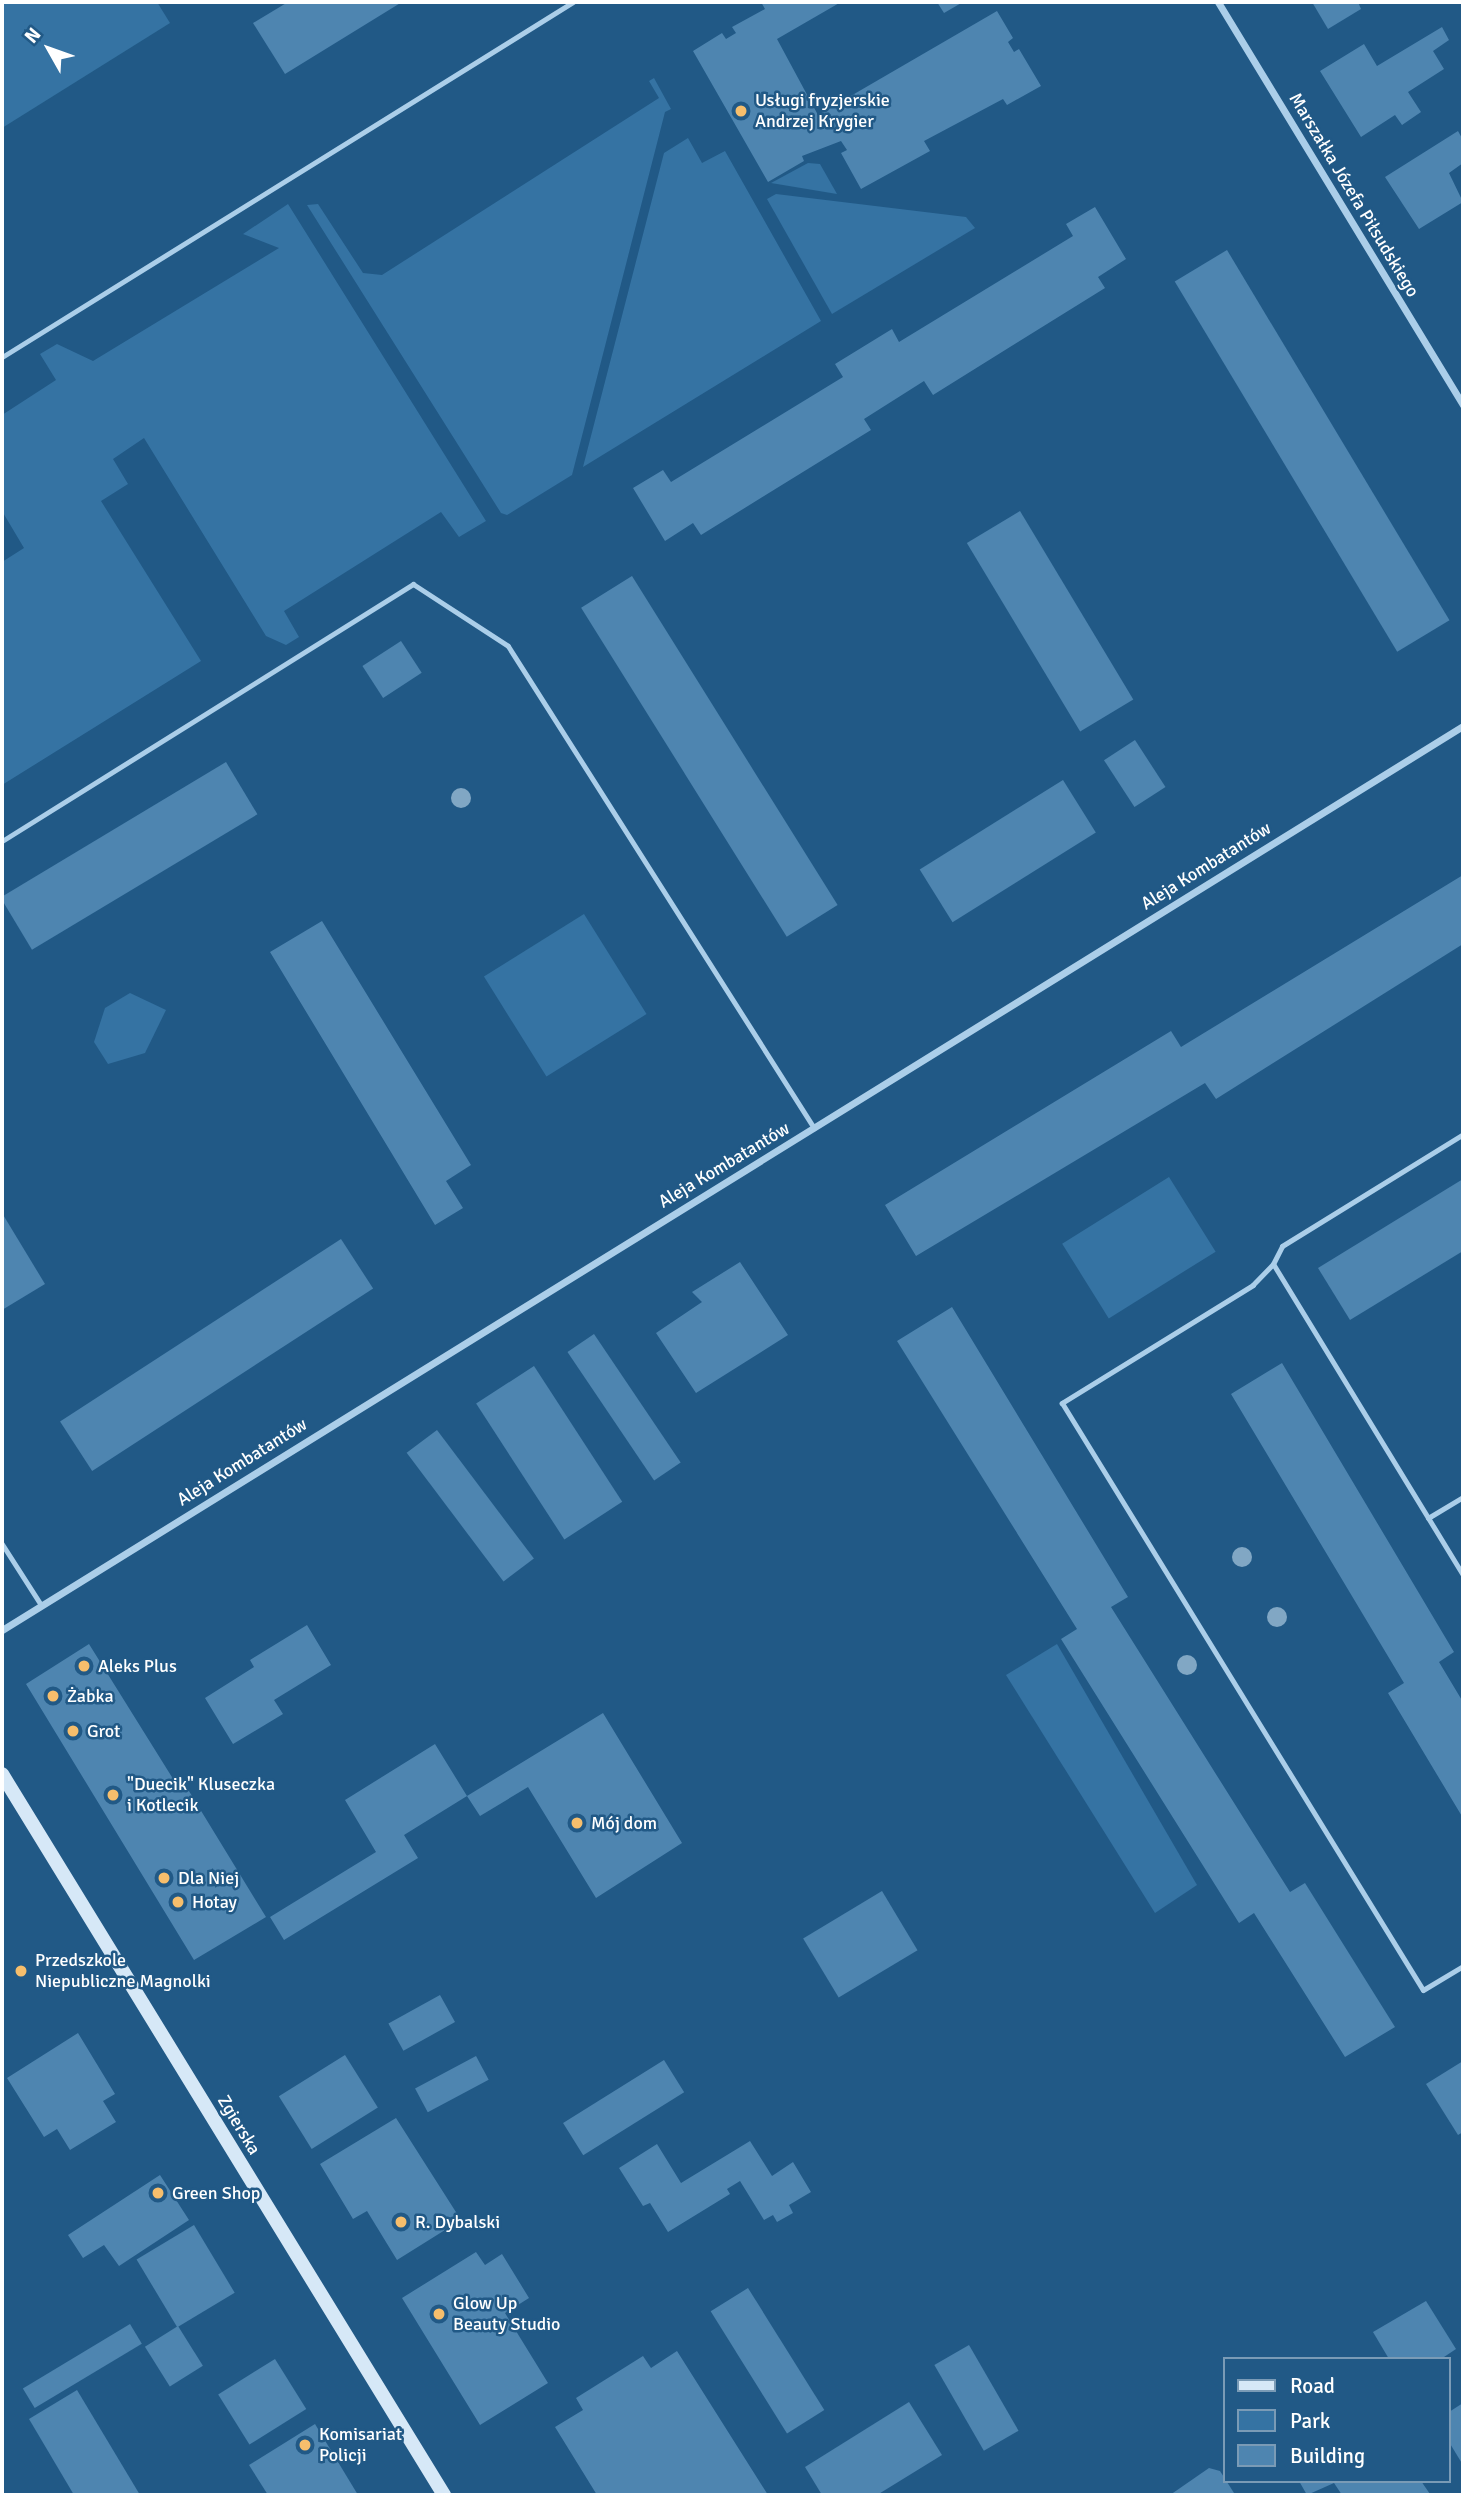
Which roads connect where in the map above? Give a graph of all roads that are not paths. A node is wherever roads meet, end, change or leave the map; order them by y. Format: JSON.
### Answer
{"nodes":[{"id":1,"x":573,"y":2,"type":"edge"},
{"id":2,"x":1218,"y":2,"type":"edge"},
{"id":3,"x":2,"y":357,"type":"edge"},
{"id":4,"x":1463,"y":405,"type":"edge"},
{"id":5,"x":1463,"y":726,"type":"edge"},
{"id":6,"x":2,"y":841,"type":"edge"},
{"id":7,"x":814,"y":1128,"type":"junction"},
{"id":8,"x":1463,"y":1134,"type":"edge"},
{"id":9,"x":1273,"y":1264,"type":"junction"},
{"id":10,"x":1463,"y":1497,"type":"edge"},
{"id":11,"x":1428,"y":1518,"type":"junction"},
{"id":12,"x":2,"y":1544,"type":"edge"},
{"id":13,"x":1463,"y":1575,"type":"edge"},
{"id":14,"x":41,"y":1605,"type":"junction"},
{"id":15,"x":2,"y":1630,"type":"edge"},
{"id":16,"x":2,"y":1774,"type":"edge"},
{"id":17,"x":1463,"y":1966,"type":"edge"},
{"id":18,"x":444,"y":2495,"type":"edge"}],
"edges":[{"from":1,"to":3,"type":"lane"},
{"from":2,"to":4,"type":"street","name":"Marszałka Józefa Piłsudskiego"},
{"from":5,"to":7,"type":"street","name":"Aleja Kombatantów"},
{"from":6,"to":7,"type":"lane"},
{"from":7,"to":14,"type":"street","name":"Aleja Kombatantów"},
{"from":8,"to":9,"type":"lane"},
{"from":9,"to":11,"type":"lane"},
{"from":9,"to":17,"type":"lane"},
{"from":10,"to":11,"type":"lane"},
{"from":11,"to":13,"type":"lane"},
{"from":12,"to":14,"type":"lane"},
{"from":14,"to":15,"type":"street","name":"Aleja Kombatantów"},
{"from":16,"to":18,"type":"main road","name":"Zgierska"}]}
